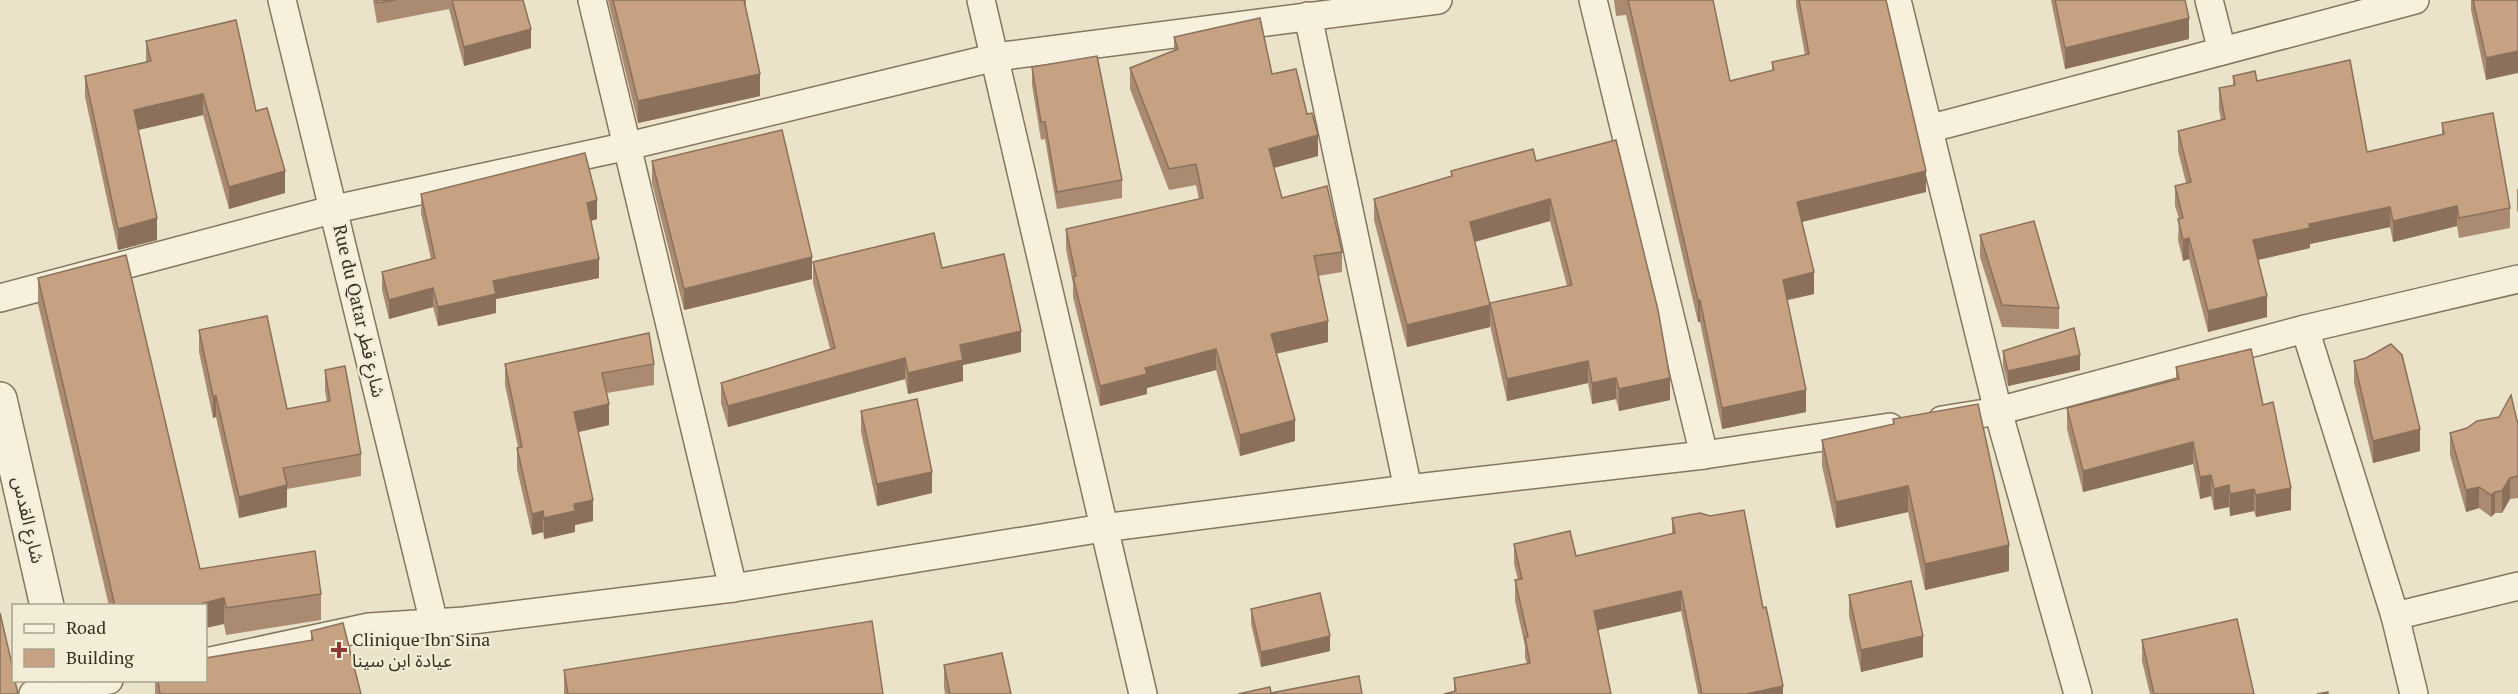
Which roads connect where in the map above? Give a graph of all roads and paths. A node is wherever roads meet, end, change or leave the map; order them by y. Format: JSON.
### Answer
{"nodes":[{"id":1,"x":282,"y":0,"type":"edge"},
{"id":2,"x":592,"y":0,"type":"edge"},
{"id":3,"x":981,"y":0,"type":"edge"},
{"id":4,"x":1437,"y":0,"type":"edge"},
{"id":5,"x":1593,"y":0,"type":"edge"},
{"id":6,"x":1897,"y":0,"type":"edge"},
{"id":7,"x":2209,"y":0,"type":"edge"},
{"id":8,"x":2415,"y":0,"type":"edge"},
{"id":9,"x":1308,"y":16,"type":"junction"},
{"id":10,"x":2222,"y":51,"type":"junction"},
{"id":11,"x":996,"y":57,"type":"junction"},
{"id":12,"x":1928,"y":129,"type":"junction"},
{"id":13,"x":628,"y":146,"type":"junction"},
{"id":14,"x":335,"y":209,"type":"junction"},
{"id":15,"x":2518,"y":279,"type":"edge"},
{"id":16,"x":0,"y":298,"type":"edge"},
{"id":17,"x":2305,"y":329,"type":"junction"},
{"id":18,"x":0,"y":399,"type":"edge"},
{"id":19,"x":1998,"y":411,"type":"junction"},
{"id":20,"x":1704,"y":456,"type":"junction"},
{"id":21,"x":1408,"y":489,"type":"junction"},
{"id":22,"x":1103,"y":528,"type":"junction"},
{"id":23,"x":2518,"y":586,"type":"edge"},
{"id":24,"x":733,"y":588,"type":"junction"},
{"id":25,"x":47,"y":604,"type":"edge"},
{"id":26,"x":2395,"y":616,"type":"junction"},
{"id":27,"x":434,"y":623,"type":"junction"},
{"id":28,"x":207,"y":662,"type":"edge"},
{"id":29,"x":103,"y":682,"type":"edge"},
{"id":30,"x":66,"y":688,"type":"edge"},
{"id":31,"x":33,"y":694,"type":"edge"},
{"id":32,"x":1143,"y":694,"type":"edge"},
{"id":33,"x":2078,"y":694,"type":"edge"},
{"id":34,"x":2414,"y":694,"type":"edge"}],
"edges":[{"from":1,"to":14,"type":"street","name":"Rue du Qatar شارع قطر"},
{"from":2,"to":13,"type":"street"},
{"from":3,"to":11,"type":"street"},
{"from":4,"to":9,"type":"street"},
{"from":5,"to":20,"type":"street"},
{"from":6,"to":12,"type":"street"},
{"from":7,"to":10,"type":"street"},
{"from":8,"to":10,"type":"street"},
{"from":9,"to":11,"type":"street"},
{"from":9,"to":21,"type":"street"},
{"from":10,"to":12,"type":"street"},
{"from":11,"to":13,"type":"street"},
{"from":11,"to":22,"type":"street"},
{"from":12,"to":19,"type":"street"},
{"from":13,"to":14,"type":"street"},
{"from":13,"to":24,"type":"street"},
{"from":14,"to":16,"type":"street"},
{"from":14,"to":27,"type":"street","name":"Rue du Qatar شارع قطر"},
{"from":15,"to":17,"type":"street"},
{"from":17,"to":19,"type":"street"},
{"from":17,"to":26,"type":"street"},
{"from":18,"to":25,"type":"street","name":"شارع القدس"},
{"from":19,"to":20,"type":"street"},
{"from":19,"to":33,"type":"street"},
{"from":20,"to":21,"type":"street"},
{"from":21,"to":22,"type":"street"},
{"from":22,"to":24,"type":"street"},
{"from":22,"to":32,"type":"street"},
{"from":23,"to":26,"type":"street"},
{"from":24,"to":27,"type":"street"},
{"from":26,"to":34,"type":"street"},
{"from":27,"to":28,"type":"street"},
{"from":29,"to":30,"type":"street"},
{"from":30,"to":31,"type":"street"}]}
